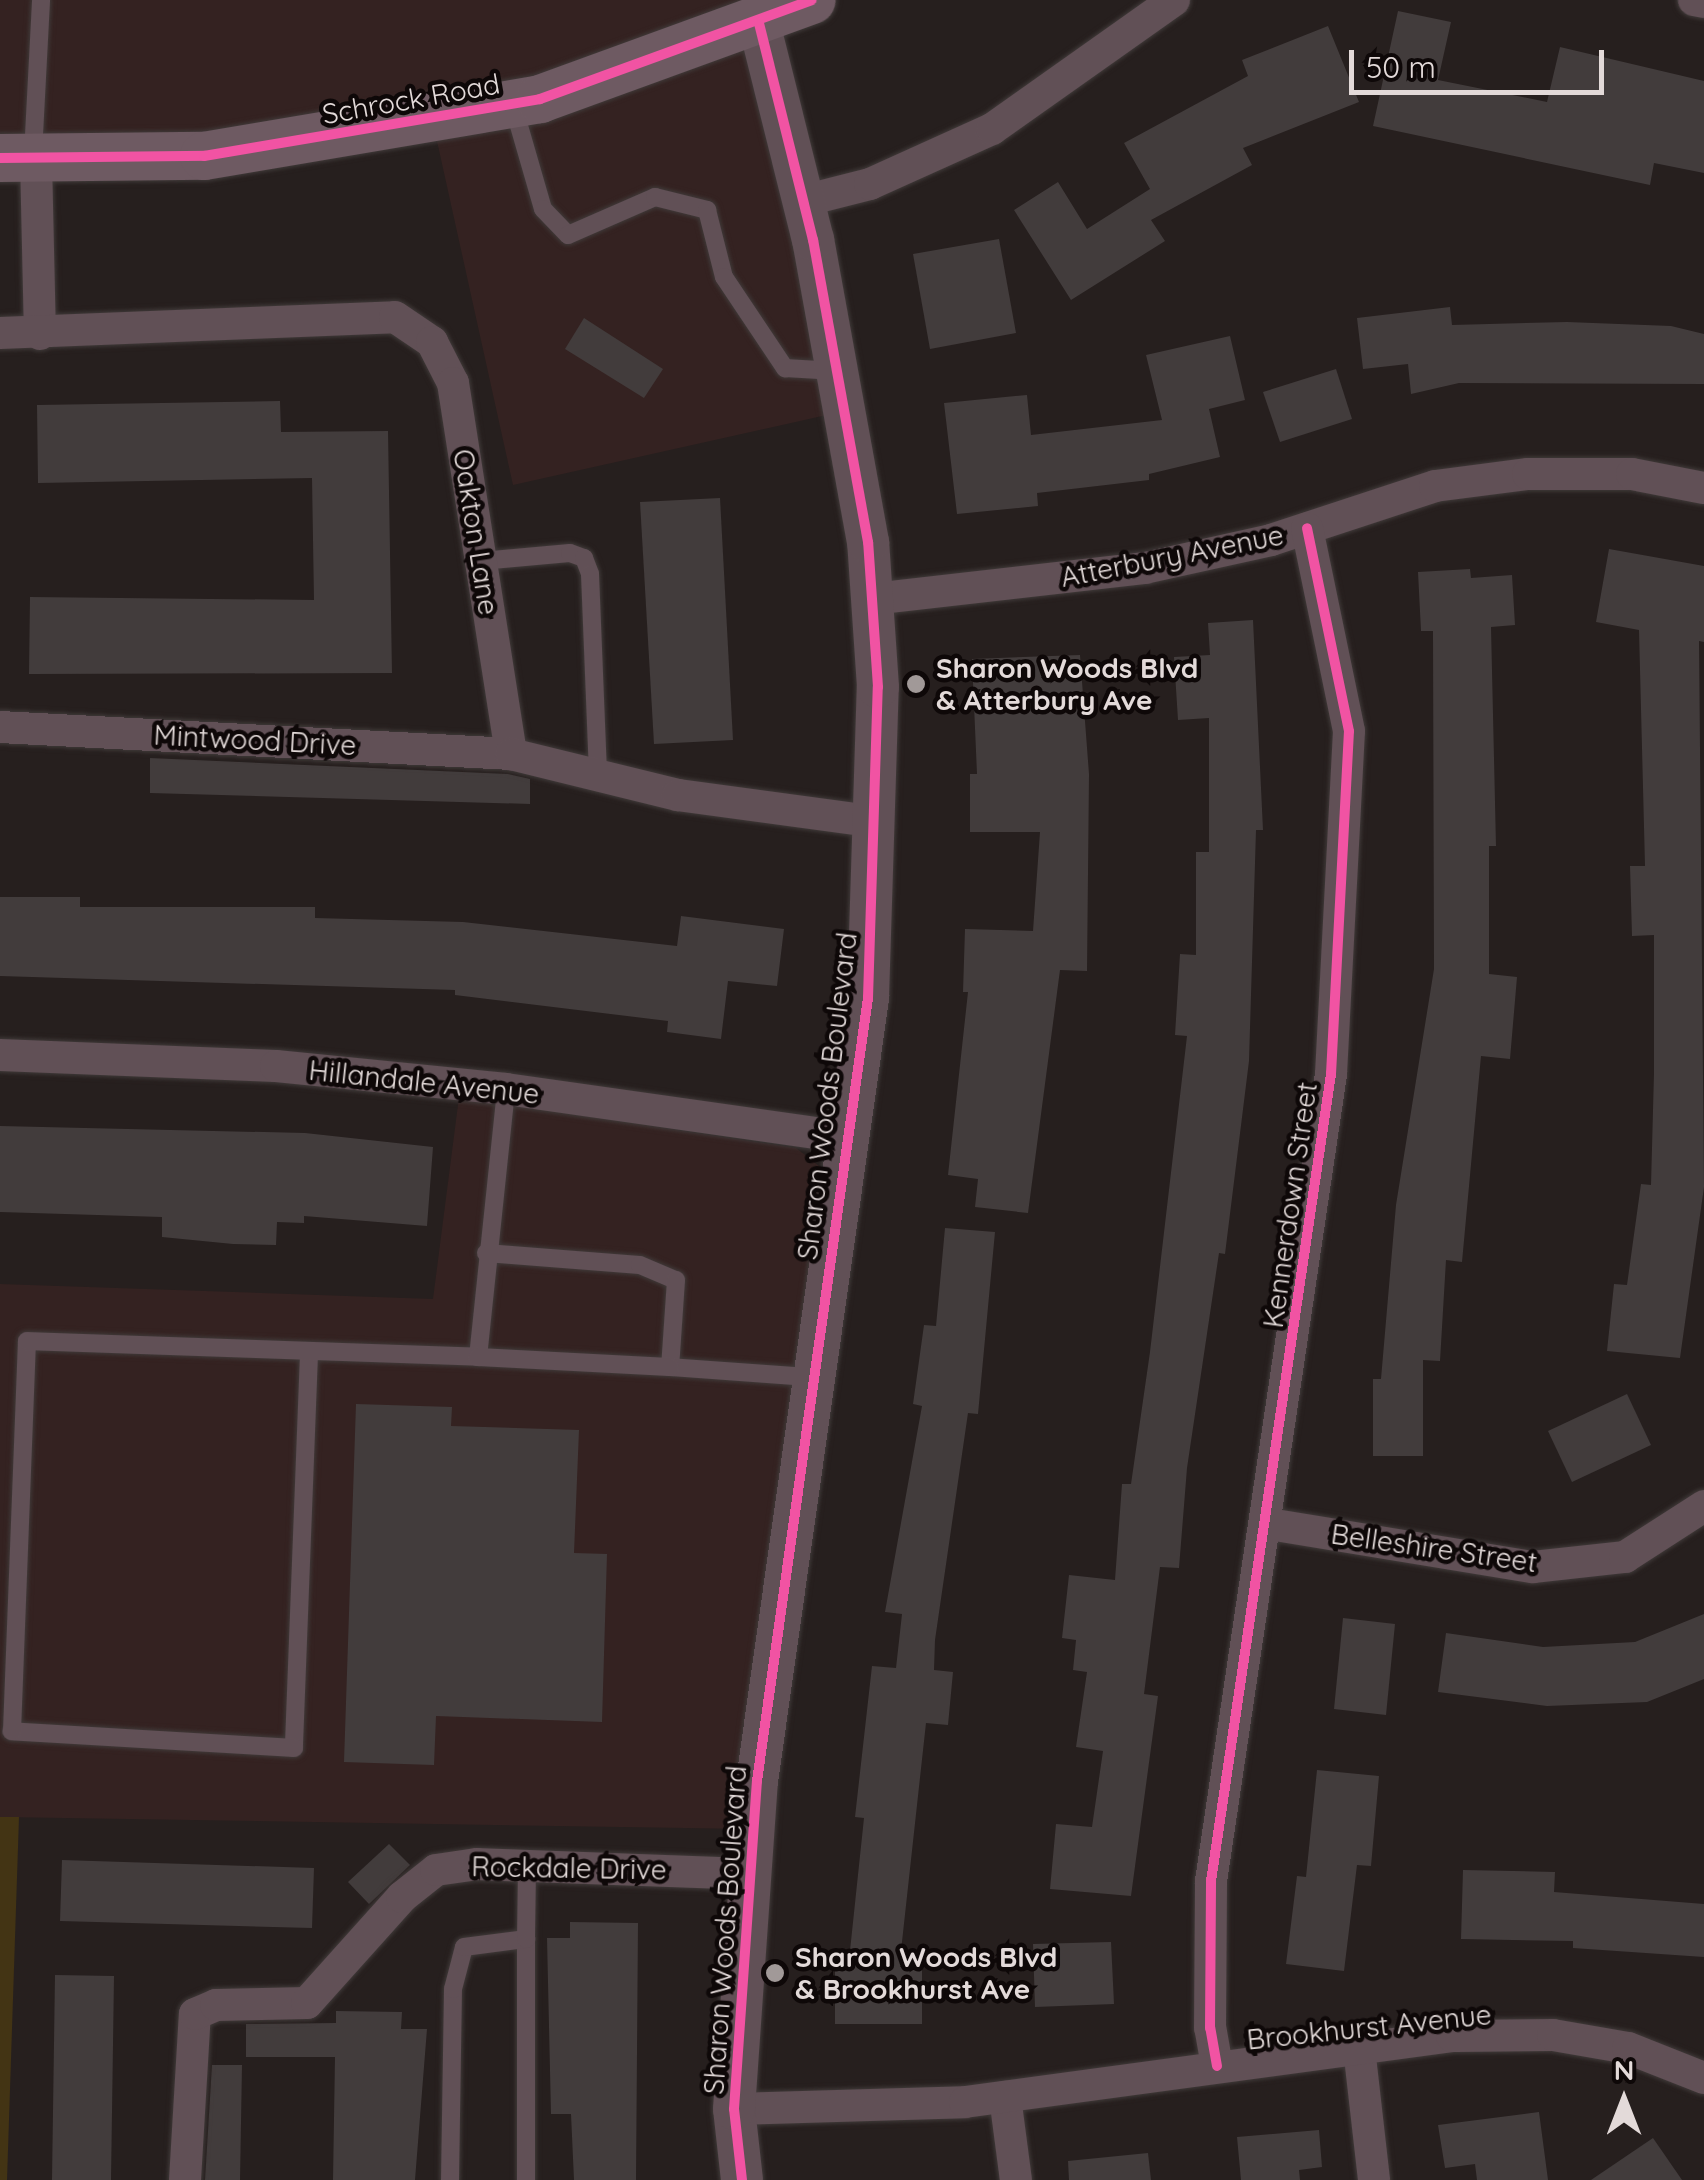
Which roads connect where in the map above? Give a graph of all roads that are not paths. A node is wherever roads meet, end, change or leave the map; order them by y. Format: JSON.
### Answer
{"nodes":[{"id":1,"x":41,"y":0,"type":"edge"},
{"id":2,"x":812,"y":0,"type":"edge"},
{"id":3,"x":1174,"y":0,"type":"edge"},
{"id":4,"x":1694,"y":0,"type":"edge"},
{"id":5,"x":1704,"y":2,"type":"edge"},
{"id":6,"x":753,"y":12,"type":"edge"},
{"id":7,"x":513,"y":104,"type":"junction"},
{"id":8,"x":23,"y":159,"type":"edge"},
{"id":9,"x":803,"y":201,"type":"junction"},
{"id":10,"x":0,"y":333,"type":"edge"},
{"id":11,"x":40,"y":334,"type":"junction"},
{"id":12,"x":836,"y":371,"type":"junction"},
{"id":13,"x":1704,"y":488,"type":"edge"},
{"id":14,"x":1307,"y":528,"type":"junction"},
{"id":15,"x":481,"y":561,"type":"junction"},
{"id":16,"x":872,"y":599,"type":"junction"},
{"id":17,"x":0,"y":727,"type":"edge"},
{"id":18,"x":511,"y":754,"type":"junction"},
{"id":19,"x":598,"y":775,"type":"junction"},
{"id":20,"x":877,"y":822,"type":"junction"},
{"id":21,"x":0,"y":1055,"type":"edge"},
{"id":22,"x":506,"y":1089,"type":"junction"},
{"id":23,"x":845,"y":1136,"type":"junction"},
{"id":24,"x":486,"y":1253,"type":"junction"},
{"id":25,"x":309,"y":1354,"type":"junction"},
{"id":26,"x":478,"y":1357,"type":"junction"},
{"id":27,"x":670,"y":1367,"type":"junction"},
{"id":28,"x":810,"y":1376,"type":"junction"},
{"id":29,"x":1704,"y":1506,"type":"edge"},
{"id":30,"x":1268,"y":1524,"type":"junction"},
{"id":31,"x":527,"y":1865,"type":"junction"},
{"id":32,"x":751,"y":1874,"type":"junction"},
{"id":33,"x":526,"y":1939,"type":"junction"},
{"id":34,"x":1359,"y":2048,"type":"junction"},
{"id":35,"x":1217,"y":2066,"type":"junction"},
{"id":36,"x":1704,"y":2078,"type":"edge"},
{"id":37,"x":1005,"y":2097,"type":"junction"},
{"id":38,"x":734,"y":2109,"type":"junction"},
{"id":39,"x":184,"y":2180,"type":"edge"},
{"id":40,"x":450,"y":2180,"type":"edge"},
{"id":41,"x":526,"y":2180,"type":"edge"},
{"id":42,"x":742,"y":2180,"type":"edge"},
{"id":43,"x":1016,"y":2180,"type":"edge"},
{"id":44,"x":1374,"y":2180,"type":"edge"}],
"edges":[{"from":1,"to":8,"type":"lane"},
{"from":2,"to":6,"type":"main road","name":"Schrock Road"},
{"from":3,"to":9,"type":"street"},
{"from":4,"to":5,"type":"street"},
{"from":6,"to":7,"type":"main road","name":"Schrock Road"},
{"from":6,"to":9,"type":"street","name":"Sharon Woods Boulevard"},
{"from":7,"to":8,"type":"main road","name":"Schrock Road"},
{"from":7,"to":12,"type":"lane"},
{"from":8,"to":11,"type":"street"},
{"from":9,"to":12,"type":"street","name":"Sharon Woods Boulevard"},
{"from":10,"to":11,"type":"street","name":"Oakton Lane"},
{"from":11,"to":15,"type":"street","name":"Oakton Lane"},
{"from":12,"to":16,"type":"street","name":"Sharon Woods Boulevard"},
{"from":13,"to":14,"type":"street","name":"Atterbury Avenue"},
{"from":14,"to":16,"type":"street","name":"Atterbury Avenue"},
{"from":14,"to":30,"type":"street","name":"Kennerdown Street"},
{"from":15,"to":18,"type":"street","name":"Oakton Lane"},
{"from":15,"to":19,"type":"lane"},
{"from":16,"to":20,"type":"street","name":"Sharon Woods Boulevard"},
{"from":17,"to":18,"type":"street","name":"Mintwood Drive"},
{"from":18,"to":19,"type":"street"},
{"from":19,"to":20,"type":"street"},
{"from":20,"to":23,"type":"street","name":"Sharon Woods Boulevard"},
{"from":21,"to":22,"type":"street","name":"Hillandale Avenue"},
{"from":22,"to":23,"type":"street","name":"Hillandale Avenue"},
{"from":22,"to":24,"type":"lane"},
{"from":23,"to":28,"type":"street","name":"Sharon Woods Boulevard"},
{"from":24,"to":26,"type":"lane"},
{"from":24,"to":27,"type":"lane"},
{"from":25,"to":25,"type":"lane"},
{"from":25,"to":26,"type":"lane"},
{"from":26,"to":27,"type":"lane"},
{"from":27,"to":28,"type":"lane"},
{"from":28,"to":32,"type":"street","name":"Sharon Woods Boulevard"},
{"from":29,"to":30,"type":"street","name":"Belleshire Street"},
{"from":30,"to":35,"type":"street","name":"Kennerdown Street"},
{"from":31,"to":32,"type":"street","name":"Rockdale Drive"},
{"from":31,"to":33,"type":"lane"},
{"from":31,"to":39,"type":"street","name":"Rockdale Drive"},
{"from":32,"to":38,"type":"street","name":"Sharon Woods Boulevard"},
{"from":33,"to":40,"type":"lane"},
{"from":33,"to":41,"type":"lane"},
{"from":34,"to":35,"type":"street","name":"Brookhurst Avenue"},
{"from":34,"to":36,"type":"street","name":"Brookhurst Avenue"},
{"from":34,"to":44,"type":"street"},
{"from":35,"to":37,"type":"street","name":"Brookhurst Avenue"},
{"from":37,"to":38,"type":"street","name":"Brookhurst Avenue"},
{"from":37,"to":43,"type":"street"},
{"from":38,"to":42,"type":"street","name":"Sharon Woods Boulevard"}]}
